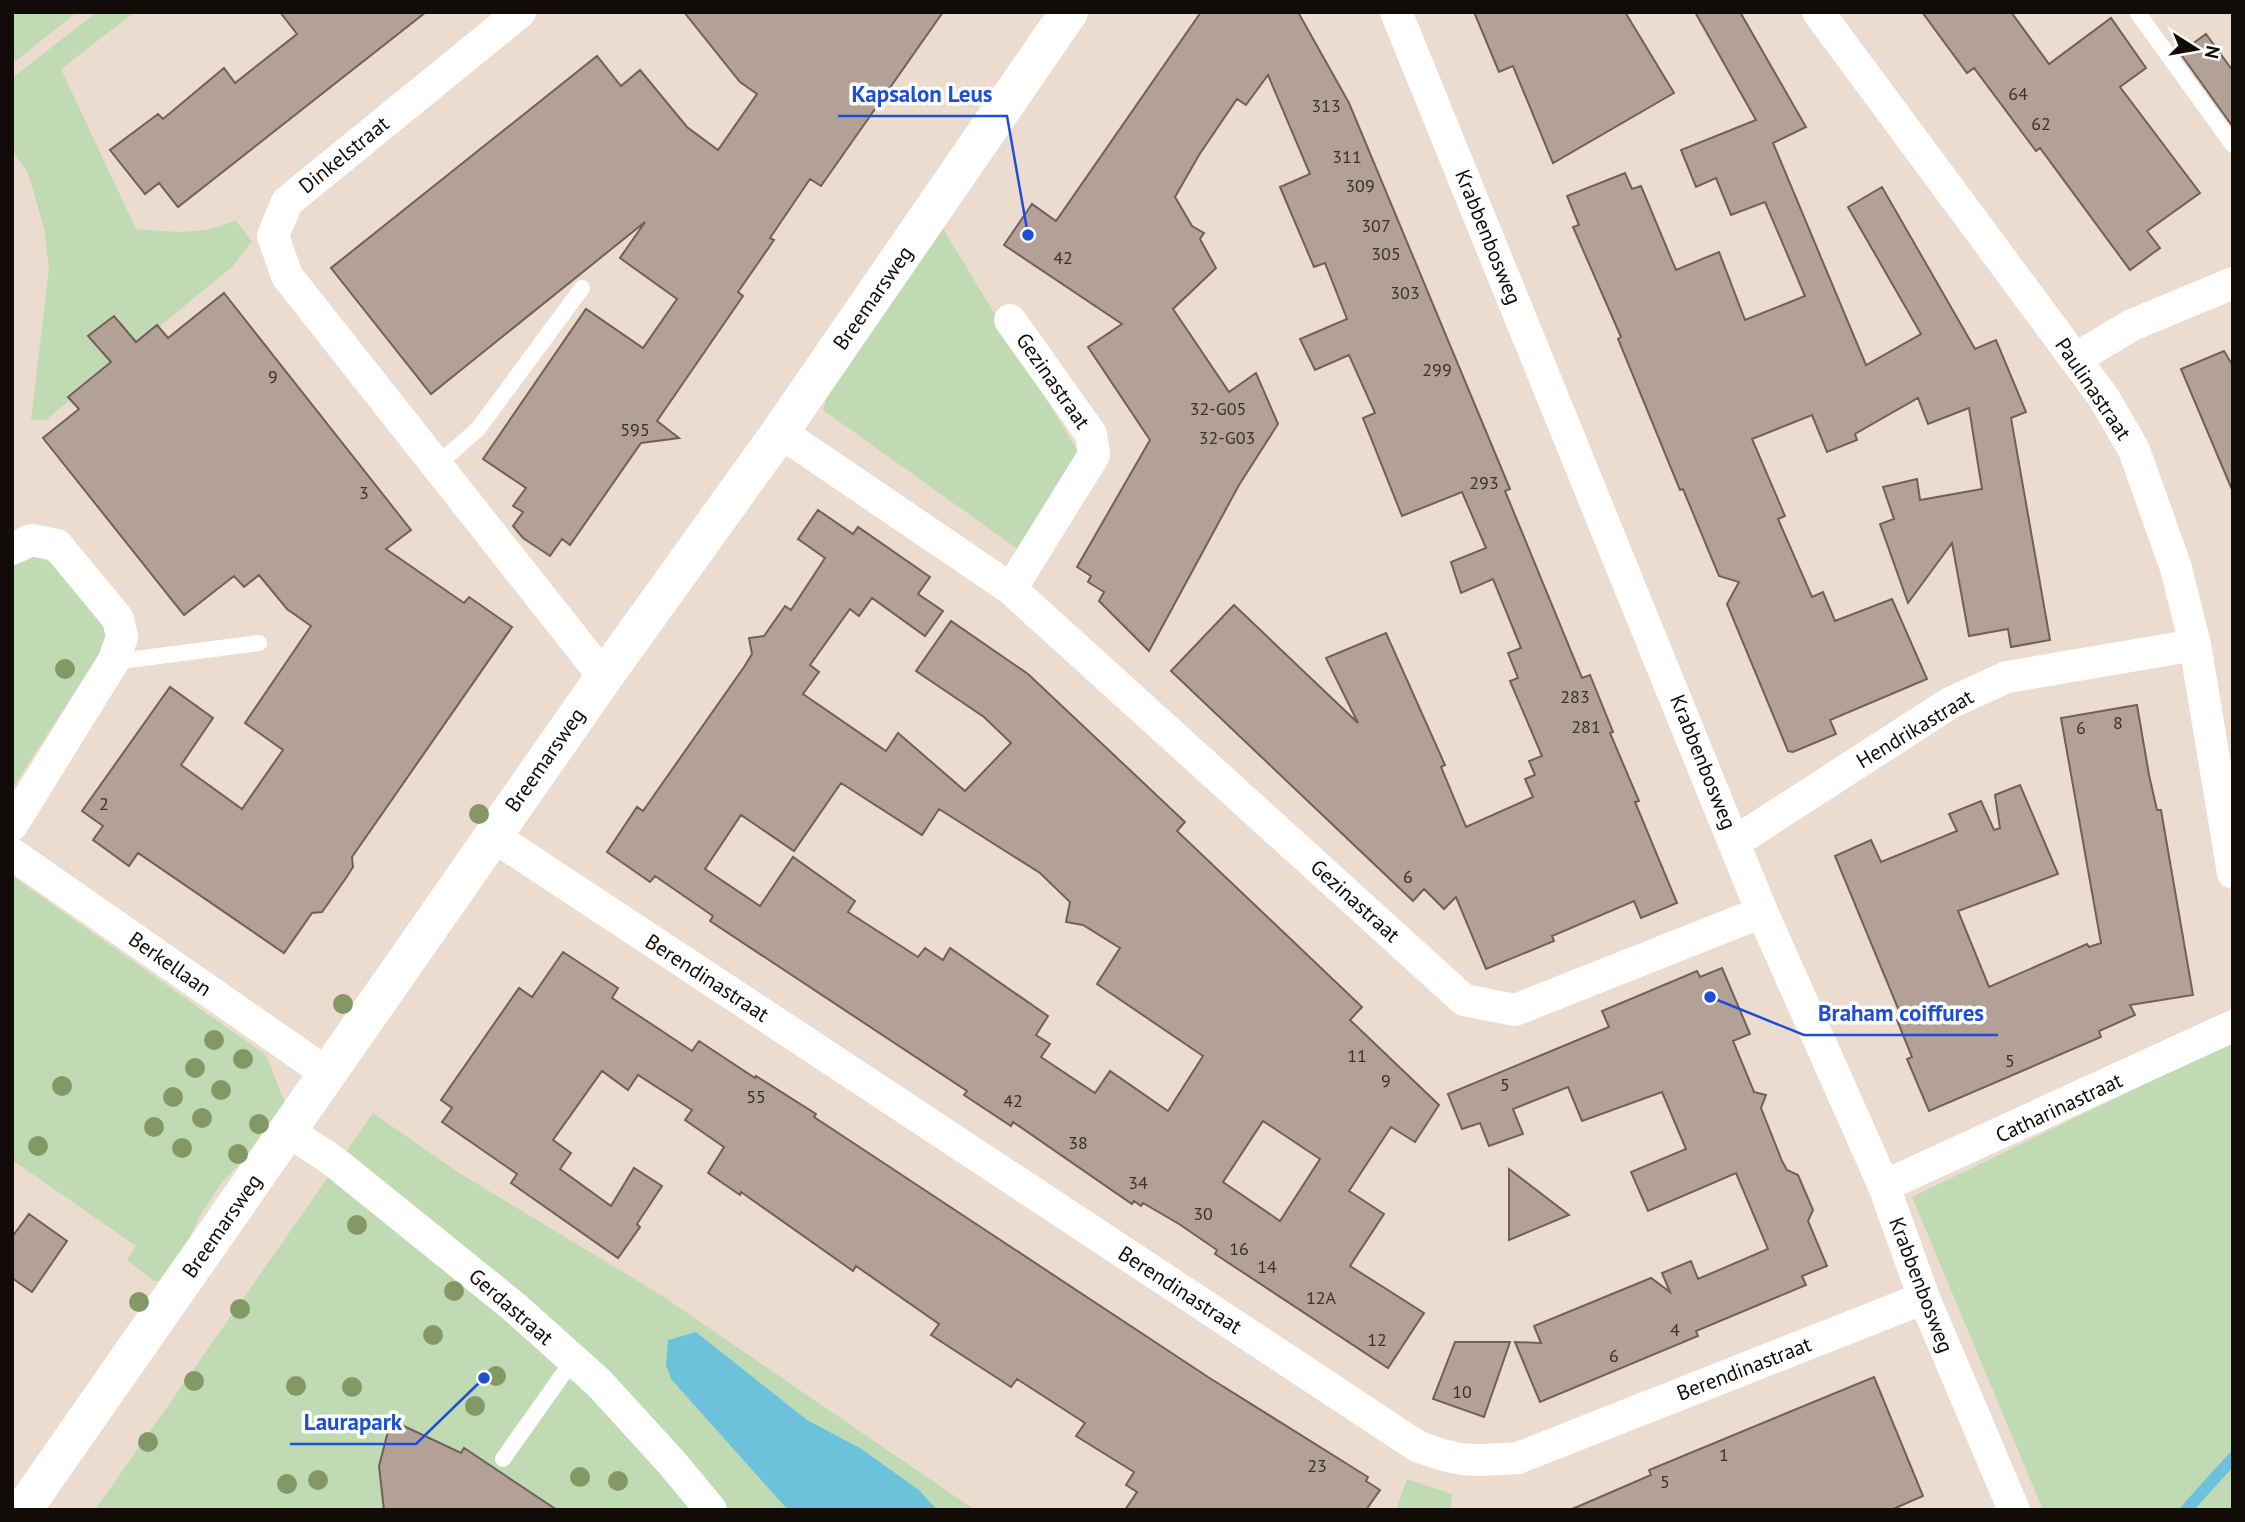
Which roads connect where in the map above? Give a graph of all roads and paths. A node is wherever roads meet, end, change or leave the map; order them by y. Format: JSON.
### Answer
{"nodes":[{"id":1,"x":520,"y":12,"type":"edge"},
{"id":2,"x":1069,"y":12,"type":"edge"},
{"id":3,"x":1396,"y":12,"type":"edge"},
{"id":4,"x":1818,"y":12,"type":"edge"},
{"id":5,"x":2137,"y":12,"type":"edge"},
{"id":6,"x":2233,"y":145,"type":"edge"},
{"id":7,"x":2233,"y":283,"type":"edge"},
{"id":8,"x":582,"y":288,"type":"dead end"},
{"id":9,"x":1010,"y":320,"type":"dead end"},
{"id":10,"x":2075,"y":359,"type":"junction"},
{"id":11,"x":780,"y":432,"type":"junction"},
{"id":12,"x":437,"y":465,"type":"junction"},
{"id":13,"x":12,"y":549,"type":"edge"},
{"id":14,"x":1011,"y":589,"type":"junction"},
{"id":15,"x":259,"y":643,"type":"dead end"},
{"id":16,"x":2195,"y":645,"type":"junction"},
{"id":17,"x":113,"y":662,"type":"junction"},
{"id":18,"x":604,"y":677,"type":"junction"},
{"id":19,"x":12,"y":825,"type":"edge"},
{"id":20,"x":492,"y":836,"type":"junction"},
{"id":21,"x":1735,"y":842,"type":"junction"},
{"id":22,"x":12,"y":854,"type":"edge"},
{"id":23,"x":2233,"y":873,"type":"edge"},
{"id":24,"x":1762,"y":912,"type":"junction"},
{"id":25,"x":2233,"y":1026,"type":"edge"},
{"id":26,"x":328,"y":1074,"type":"junction"},
{"id":27,"x":288,"y":1131,"type":"junction"},
{"id":28,"x":1884,"y":1186,"type":"junction"},
{"id":29,"x":1924,"y":1298,"type":"junction"},
{"id":30,"x":573,"y":1360,"type":"junction"},
{"id":31,"x":503,"y":1459,"type":"dead end"},
{"id":32,"x":23,"y":1510,"type":"edge"},
{"id":33,"x":711,"y":1510,"type":"edge"},
{"id":34,"x":2014,"y":1510,"type":"edge"}],
"edges":[{"from":1,"to":12,"type":"street","name":"Dinkelstraat"},
{"from":2,"to":11,"type":"street","name":"Breemarsweg"},
{"from":3,"to":21,"type":"street","name":"Krabbenbosweg"},
{"from":4,"to":10,"type":"street","name":"Paulinastraat"},
{"from":5,"to":6,"type":"lane"},
{"from":7,"to":10,"type":"street"},
{"from":8,"to":12,"type":"lane"},
{"from":9,"to":14,"type":"street","name":"Gezinastraat"},
{"from":10,"to":16,"type":"street","name":"Paulinastraat"},
{"from":11,"to":14,"type":"street","name":"Gezinastraat"},
{"from":11,"to":18,"type":"street","name":"Breemarsweg"},
{"from":12,"to":18,"type":"street","name":"Dinkelstraat"},
{"from":13,"to":17,"type":"street"},
{"from":14,"to":24,"type":"street","name":"Gezinastraat"},
{"from":15,"to":17,"type":"lane"},
{"from":16,"to":21,"type":"street","name":"Hendrikastraat"},
{"from":16,"to":23,"type":"street","name":"Paulinastraat"},
{"from":17,"to":19,"type":"street"},
{"from":18,"to":20,"type":"street","name":"Breemarsweg"},
{"from":20,"to":26,"type":"street","name":"Breemarsweg"},
{"from":20,"to":29,"type":"street","name":"Berendinastraat"},
{"from":21,"to":24,"type":"street","name":"Krabbenbosweg"},
{"from":22,"to":26,"type":"street","name":"Berkellaan"},
{"from":24,"to":28,"type":"street","name":"Krabbenbosweg"},
{"from":25,"to":28,"type":"street","name":"Catharinastraat"},
{"from":26,"to":27,"type":"street","name":"Breemarsweg"},
{"from":27,"to":30,"type":"street","name":"Gerdastraat"},
{"from":27,"to":32,"type":"street","name":"Breemarsweg"},
{"from":28,"to":29,"type":"street","name":"Krabbenbosweg"},
{"from":29,"to":34,"type":"street","name":"Krabbenbosweg"},
{"from":30,"to":31,"type":"lane"},
{"from":30,"to":33,"type":"street","name":"Gerdastraat"}]}
